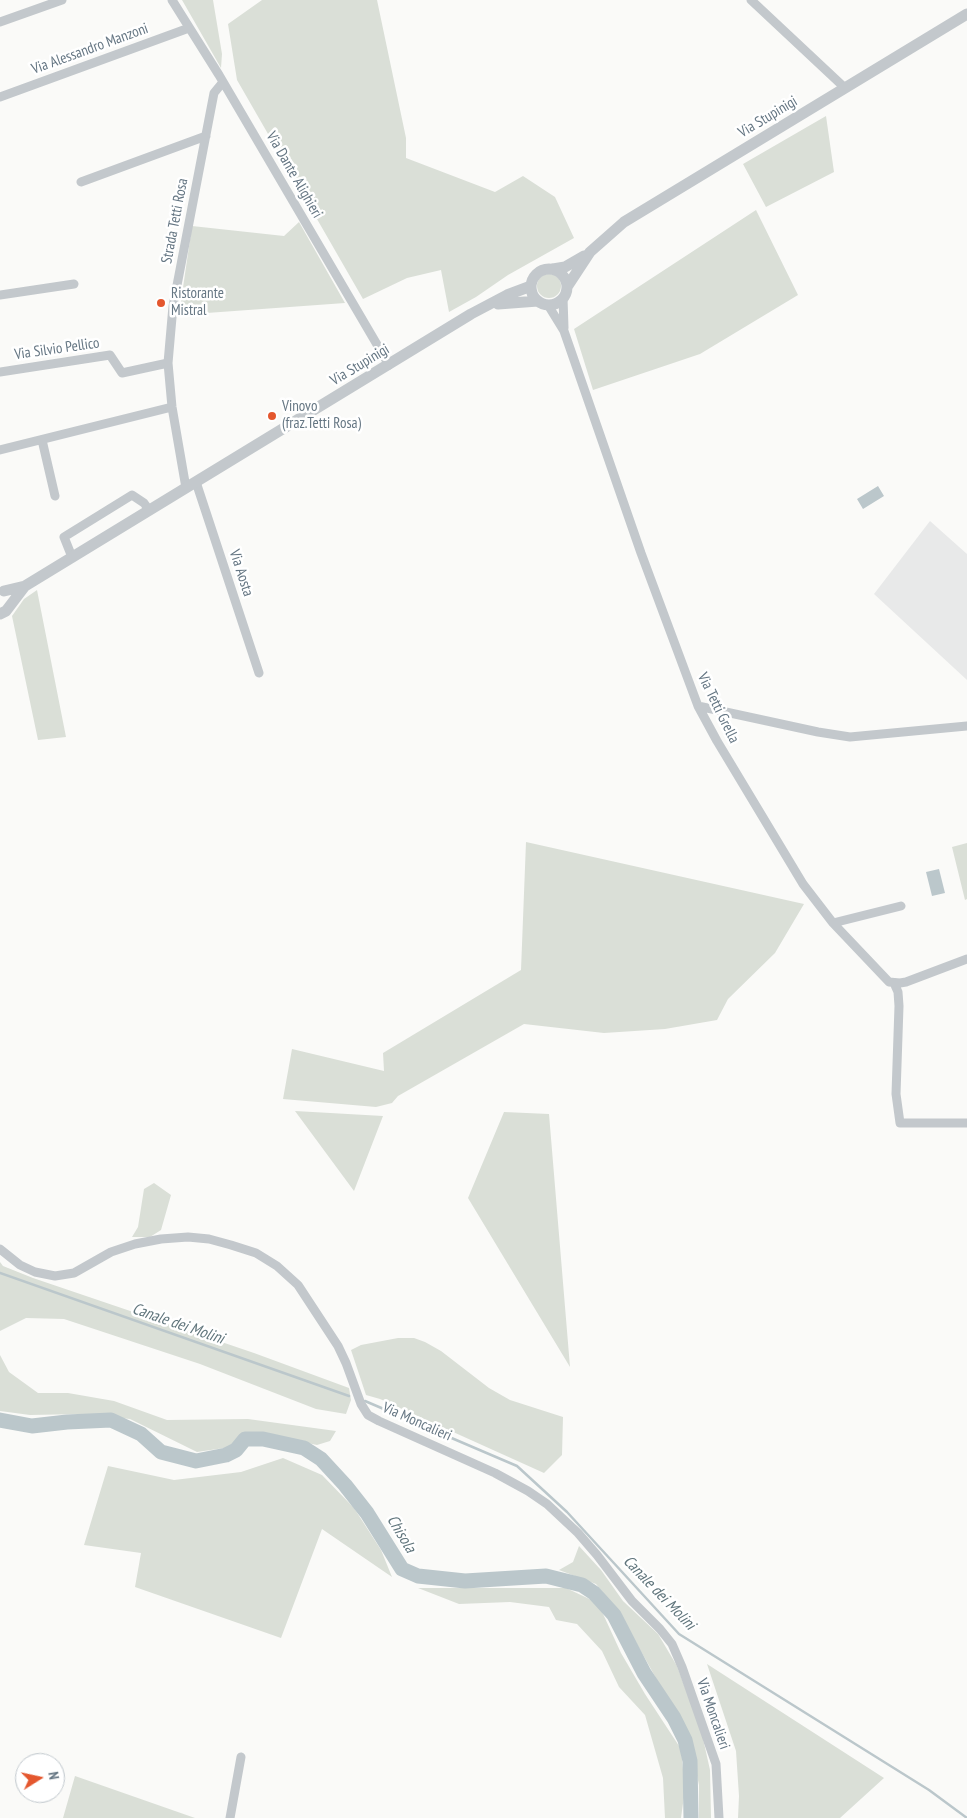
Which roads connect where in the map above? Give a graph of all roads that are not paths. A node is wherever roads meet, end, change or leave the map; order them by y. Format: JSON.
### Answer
{"nodes":[{"id":1,"x":62,"y":0,"type":"edge"},
{"id":2,"x":172,"y":0,"type":"edge"},
{"id":3,"x":751,"y":0,"type":"edge"},
{"id":4,"x":967,"y":14,"type":"edge"},
{"id":5,"x":0,"y":22,"type":"edge"},
{"id":6,"x":189,"y":28,"type":"junction"},
{"id":7,"x":224,"y":82,"type":"junction"},
{"id":8,"x":845,"y":88,"type":"junction"},
{"id":9,"x":0,"y":97,"type":"edge"},
{"id":10,"x":206,"y":136,"type":"junction"},
{"id":11,"x":82,"y":182,"type":"dead end"},
{"id":12,"x":590,"y":252,"type":"junction"},
{"id":13,"x":553,"y":269,"type":"junction"},
{"id":14,"x":74,"y":284,"type":"dead end"},
{"id":15,"x":531,"y":286,"type":"junction"},
{"id":16,"x":565,"y":292,"type":"junction"},
{"id":17,"x":0,"y":294,"type":"edge"},
{"id":18,"x":543,"y":303,"type":"junction"},
{"id":19,"x":484,"y":308,"type":"junction"},
{"id":20,"x":564,"y":331,"type":"junction"},
{"id":21,"x":168,"y":363,"type":"junction"},
{"id":22,"x":389,"y":365,"type":"junction"},
{"id":23,"x":0,"y":372,"type":"edge"},
{"id":24,"x":172,"y":407,"type":"junction"},
{"id":25,"x":42,"y":440,"type":"junction"},
{"id":26,"x":0,"y":450,"type":"edge"},
{"id":27,"x":196,"y":482,"type":"junction"},
{"id":28,"x":186,"y":488,"type":"junction"},
{"id":29,"x":55,"y":496,"type":"dead end"},
{"id":30,"x":149,"y":510,"type":"junction"},
{"id":31,"x":72,"y":557,"type":"junction"},
{"id":32,"x":25,"y":586,"type":"junction"},
{"id":33,"x":2,"y":591,"type":"edge"},
{"id":34,"x":10,"y":604,"type":"junction"},
{"id":35,"x":0,"y":614,"type":"edge"},
{"id":36,"x":259,"y":673,"type":"dead end"},
{"id":37,"x":698,"y":706,"type":"junction"},
{"id":38,"x":967,"y":726,"type":"edge"},
{"id":39,"x":901,"y":906,"type":"dead end"},
{"id":40,"x":833,"y":923,"type":"junction"},
{"id":41,"x":967,"y":959,"type":"edge"},
{"id":42,"x":894,"y":984,"type":"junction"},
{"id":43,"x":967,"y":1123,"type":"edge"},
{"id":44,"x":0,"y":1249,"type":"edge"},
{"id":45,"x":242,"y":1757,"type":"dead end"},
{"id":46,"x":230,"y":1818,"type":"edge"},
{"id":47,"x":719,"y":1818,"type":"edge"}],
"edges":[{"from":1,"to":5,"type":"street"},
{"from":2,"to":6,"type":"street","name":"Via Dante Alighieri"},
{"from":3,"to":8,"type":"street"},
{"from":4,"to":8,"type":"street","name":"Via Stupinigi"},
{"from":6,"to":7,"type":"street","name":"Via Dante Alighieri"},
{"from":6,"to":9,"type":"street","name":"Via Alessandro Manzoni"},
{"from":7,"to":10,"type":"street","name":"Strada Tetti Rosa"},
{"from":7,"to":22,"type":"street","name":"Via Dante Alighieri"},
{"from":8,"to":12,"type":"street","name":"Via Stupinigi"},
{"from":10,"to":11,"type":"street"},
{"from":10,"to":21,"type":"street","name":"Strada Tetti Rosa"},
{"from":12,"to":13,"type":"street","name":"Via Stupinigi"},
{"from":12,"to":16,"type":"street","name":"Via Stupinigi"},
{"from":13,"to":15,"type":"street","name":"Via Stupinigi"},
{"from":13,"to":16,"type":"street"},
{"from":14,"to":17,"type":"street"},
{"from":15,"to":18,"type":"street"},
{"from":15,"to":19,"type":"street","name":"Via Stupinigi"},
{"from":16,"to":18,"type":"street","name":"Via Stupinigi"},
{"from":16,"to":20,"type":"street","name":"Via Tetti Grella"},
{"from":18,"to":19,"type":"street","name":"Via Stupinigi"},
{"from":18,"to":20,"type":"street","name":"Via Tetti Grella"},
{"from":19,"to":22,"type":"street","name":"Via Stupinigi"},
{"from":20,"to":37,"type":"street","name":"Via Tetti Grella"},
{"from":21,"to":23,"type":"street","name":"Via Silvio Pellico"},
{"from":21,"to":24,"type":"street","name":"Strada Tetti Rosa"},
{"from":22,"to":27,"type":"street","name":"Via Stupinigi"},
{"from":24,"to":25,"type":"street"},
{"from":24,"to":28,"type":"street","name":"Strada Tetti Rosa"},
{"from":25,"to":26,"type":"street"},
{"from":25,"to":29,"type":"street"},
{"from":27,"to":28,"type":"street","name":"Via Stupinigi"},
{"from":27,"to":36,"type":"street","name":"Via Aosta"},
{"from":28,"to":30,"type":"street","name":"Via Stupinigi"},
{"from":30,"to":31,"type":"street","name":"Via Stupinigi"},
{"from":30,"to":31,"type":"street"},
{"from":31,"to":32,"type":"street","name":"Via Stupinigi"},
{"from":32,"to":33,"type":"street","name":"Via Stupinigi"},
{"from":32,"to":34,"type":"street","name":"Via Stupinigi"},
{"from":33,"to":34,"type":"street"},
{"from":34,"to":35,"type":"street","name":"Via Stupinigi"},
{"from":37,"to":38,"type":"street"},
{"from":37,"to":40,"type":"street","name":"Via Tetti Grella"},
{"from":39,"to":40,"type":"street"},
{"from":40,"to":42,"type":"street","name":"Via Tetti Grella"},
{"from":41,"to":42,"type":"street"},
{"from":42,"to":43,"type":"street"},
{"from":44,"to":47,"type":"street","name":"Via Moncalieri"},
{"from":45,"to":46,"type":"street"}]}
